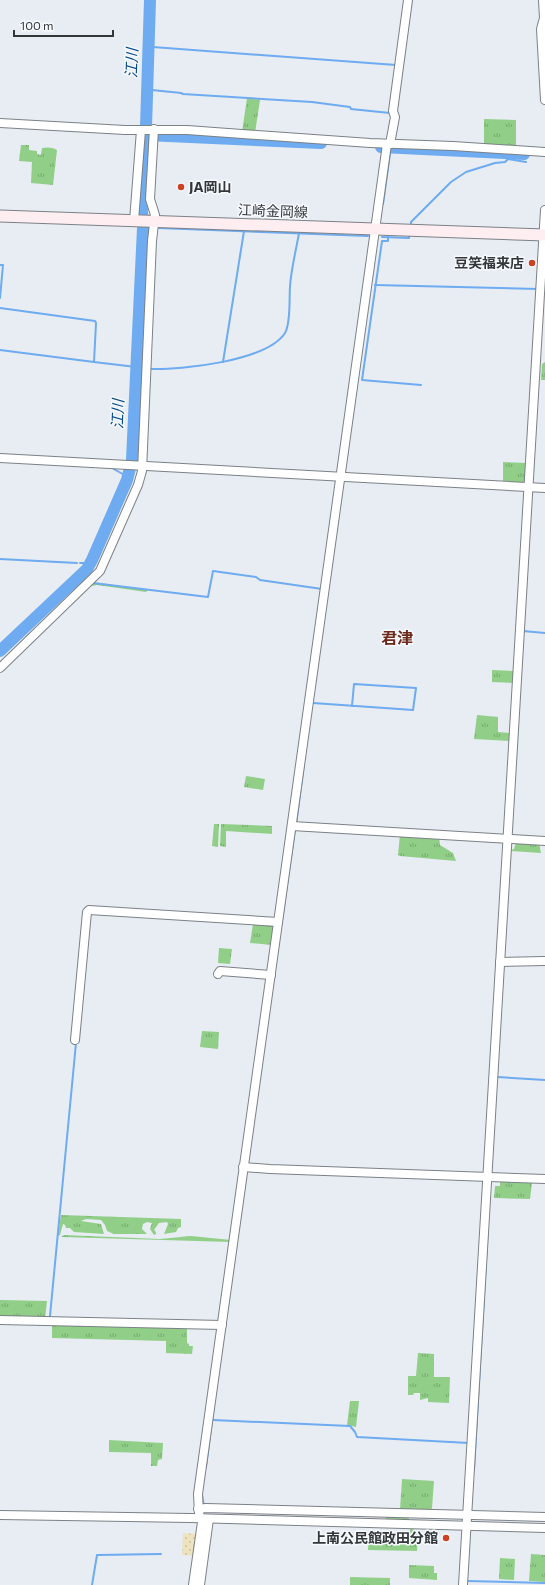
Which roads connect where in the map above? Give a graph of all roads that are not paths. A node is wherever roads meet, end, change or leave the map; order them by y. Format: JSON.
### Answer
{"nodes":[{"id":1,"x":408,"y":0,"type":"edge"},
{"id":2,"x":543,"y":0,"type":"edge"},
{"id":3,"x":545,"y":100,"type":"edge"},
{"id":4,"x":0,"y":123,"type":"edge"},
{"id":5,"x":141,"y":130,"type":"junction"},
{"id":6,"x":153,"y":133,"type":"junction"},
{"id":7,"x":388,"y":146,"type":"junction"},
{"id":8,"x":545,"y":152,"type":"edge"},
{"id":9,"x":545,"y":210,"type":"edge"},
{"id":10,"x":0,"y":216,"type":"edge"},
{"id":11,"x":135,"y":221,"type":"junction"},
{"id":12,"x":153,"y":222,"type":"junction"},
{"id":13,"x":375,"y":229,"type":"junction"},
{"id":14,"x":544,"y":235,"type":"edge"},
{"id":15,"x":0,"y":458,"type":"edge"},
{"id":16,"x":140,"y":466,"type":"junction"},
{"id":17,"x":342,"y":477,"type":"junction"},
{"id":18,"x":530,"y":487,"type":"junction"},
{"id":19,"x":545,"y":488,"type":"edge"},
{"id":20,"x":0,"y":668,"type":"edge"},
{"id":21,"x":294,"y":826,"type":"junction"},
{"id":22,"x":509,"y":840,"type":"junction"},
{"id":23,"x":545,"y":841,"type":"edge"},
{"id":24,"x":278,"y":922,"type":"junction"},
{"id":25,"x":545,"y":961,"type":"edge"},
{"id":26,"x":502,"y":962,"type":"junction"},
{"id":27,"x":218,"y":974,"type":"dead end"},
{"id":28,"x":271,"y":975,"type":"junction"},
{"id":29,"x":75,"y":1040,"type":"dead end"},
{"id":30,"x":246,"y":1167,"type":"junction"},
{"id":31,"x":490,"y":1177,"type":"junction"},
{"id":32,"x":545,"y":1179,"type":"edge"},
{"id":33,"x":0,"y":1320,"type":"edge"},
{"id":34,"x":222,"y":1325,"type":"junction"},
{"id":35,"x":207,"y":1513,"type":"junction"},
{"id":36,"x":0,"y":1515,"type":"edge"},
{"id":37,"x":545,"y":1517,"type":"edge"},
{"id":38,"x":466,"y":1519,"type":"junction"},
{"id":39,"x":545,"y":1528,"type":"edge"},
{"id":40,"x":193,"y":1585,"type":"edge"},
{"id":41,"x":200,"y":1585,"type":"edge"},
{"id":42,"x":463,"y":1585,"type":"edge"}],
"edges":[{"from":1,"to":7,"type":"street"},
{"from":2,"to":3,"type":"street"},
{"from":4,"to":5,"type":"street"},
{"from":5,"to":6,"type":"street"},
{"from":5,"to":11,"type":"street"},
{"from":6,"to":7,"type":"street"},
{"from":6,"to":12,"type":"street"},
{"from":7,"to":8,"type":"street"},
{"from":7,"to":13,"type":"street"},
{"from":9,"to":14,"type":"street"},
{"from":10,"to":11,"type":"main road","name":"江崎金岡線"},
{"from":11,"to":12,"type":"main road","name":"江崎金岡線"},
{"from":12,"to":13,"type":"main road","name":"江崎金岡線"},
{"from":12,"to":16,"type":"street"},
{"from":13,"to":14,"type":"main road","name":"江崎金岡線"},
{"from":13,"to":17,"type":"street"},
{"from":14,"to":18,"type":"street"},
{"from":15,"to":16,"type":"street"},
{"from":16,"to":17,"type":"street"},
{"from":16,"to":20,"type":"street"},
{"from":17,"to":18,"type":"street"},
{"from":17,"to":21,"type":"street"},
{"from":18,"to":19,"type":"street"},
{"from":18,"to":22,"type":"street"},
{"from":21,"to":22,"type":"street"},
{"from":21,"to":24,"type":"street"},
{"from":22,"to":23,"type":"street"},
{"from":22,"to":26,"type":"street"},
{"from":24,"to":28,"type":"street"},
{"from":24,"to":29,"type":"street"},
{"from":25,"to":26,"type":"street"},
{"from":26,"to":31,"type":"street"},
{"from":27,"to":28,"type":"street"},
{"from":28,"to":30,"type":"street"},
{"from":30,"to":31,"type":"street"},
{"from":30,"to":34,"type":"street"},
{"from":31,"to":32,"type":"street"},
{"from":31,"to":38,"type":"street"},
{"from":33,"to":34,"type":"street"},
{"from":34,"to":35,"type":"street"},
{"from":35,"to":36,"type":"street"},
{"from":35,"to":38,"type":"street"},
{"from":35,"to":40,"type":"street"},
{"from":35,"to":41,"type":"street"},
{"from":37,"to":38,"type":"street"},
{"from":38,"to":39,"type":"street"},
{"from":38,"to":42,"type":"street"}]}
